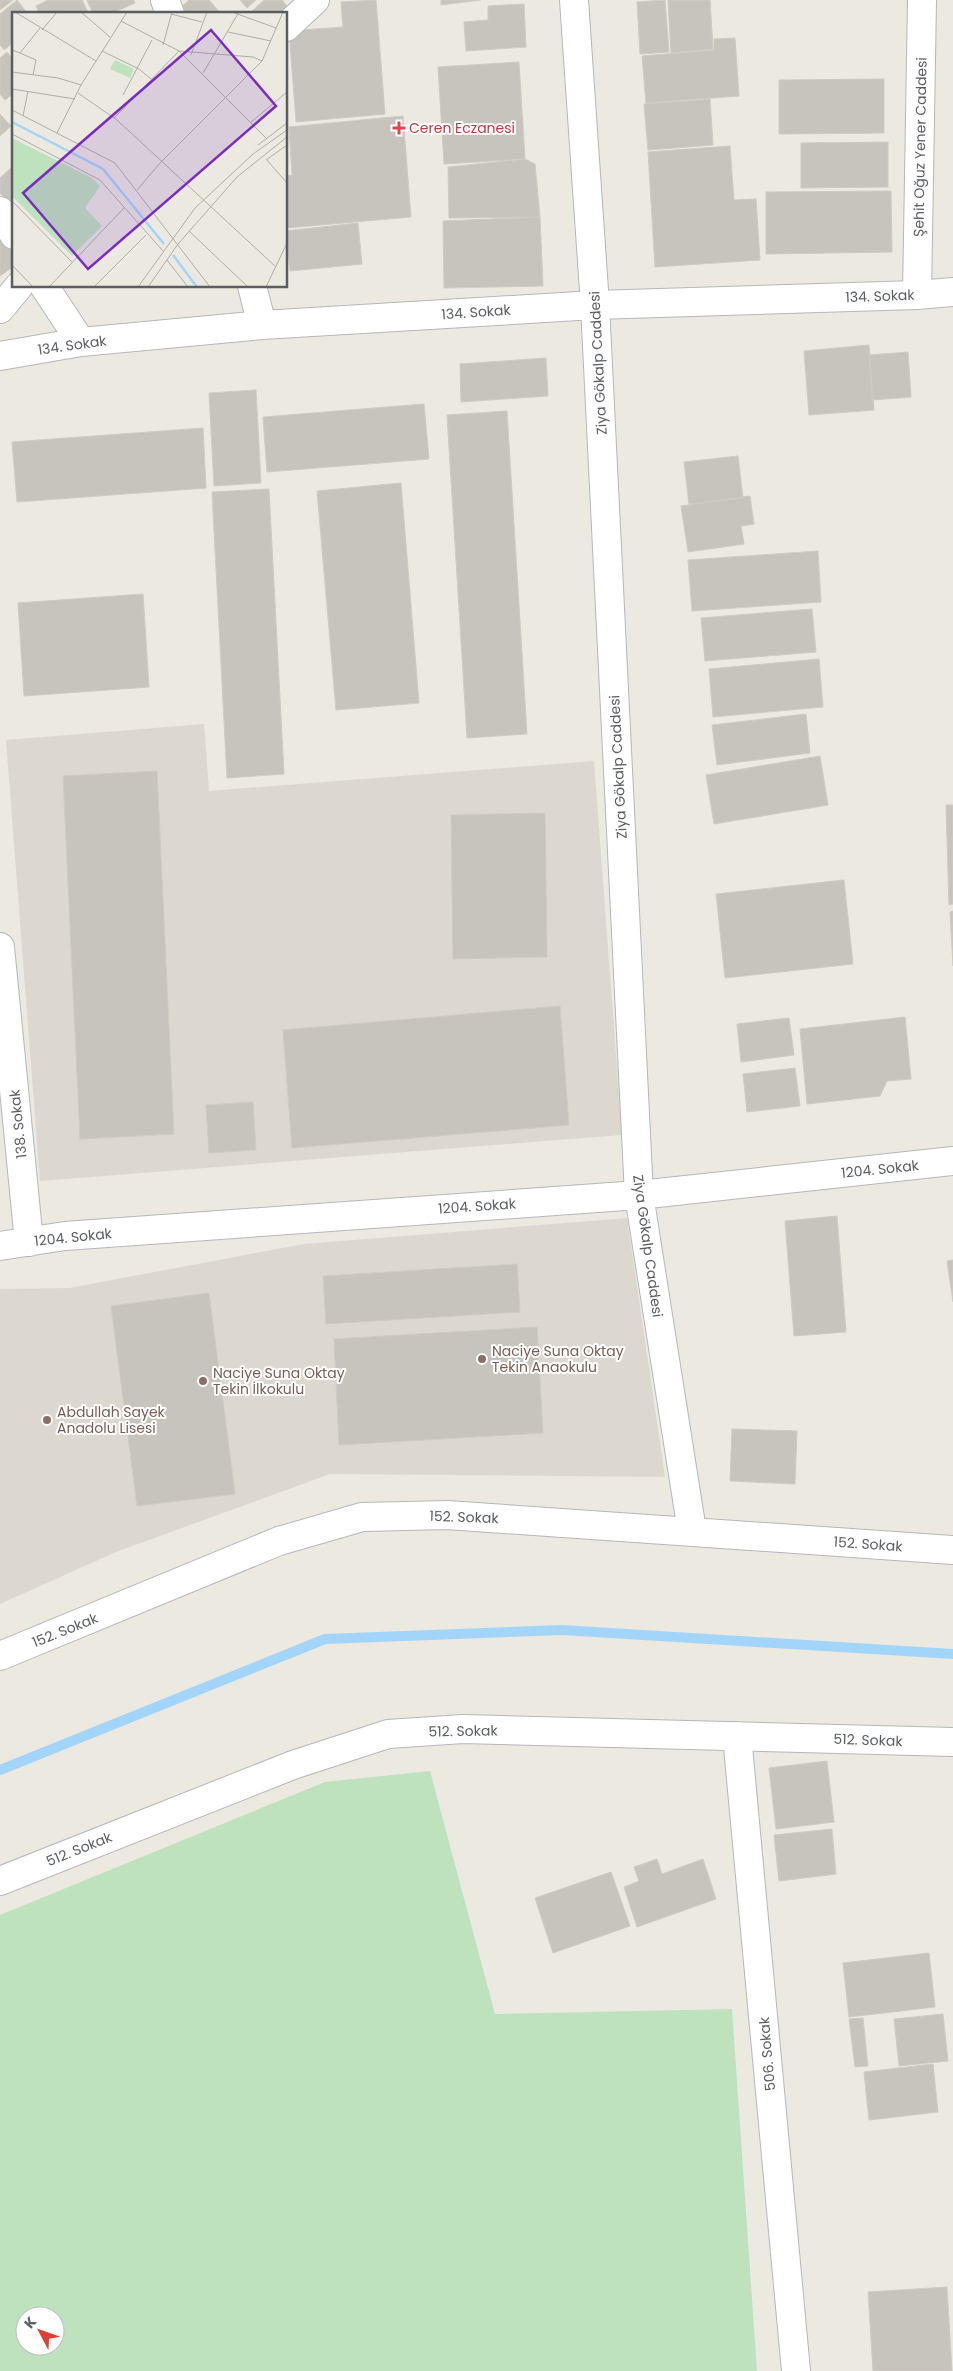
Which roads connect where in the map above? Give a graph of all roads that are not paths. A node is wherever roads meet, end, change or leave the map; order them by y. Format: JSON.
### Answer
{"nodes":[{"id":1,"x":165,"y":0,"type":"edge"},
{"id":2,"x":315,"y":0,"type":"edge"},
{"id":3,"x":574,"y":0,"type":"edge"},
{"id":4,"x":922,"y":0,"type":"edge"},
{"id":5,"x":169,"y":12,"type":"edge"},
{"id":6,"x":288,"y":25,"type":"edge"},
{"id":7,"x":0,"y":211,"type":"edge"},
{"id":8,"x":12,"y":232,"type":"edge"},
{"id":9,"x":17,"y":288,"type":"edge"},
{"id":10,"x":45,"y":288,"type":"edge"},
{"id":11,"x":253,"y":288,"type":"edge"},
{"id":12,"x":953,"y":292,"type":"edge"},
{"id":13,"x":917,"y":295,"type":"junction"},
{"id":14,"x":595,"y":305,"type":"junction"},
{"id":15,"x":0,"y":309,"type":"edge"},
{"id":16,"x":262,"y":325,"type":"junction"},
{"id":17,"x":81,"y":342,"type":"junction"},
{"id":18,"x":0,"y":356,"type":"edge"},
{"id":19,"x":0,"y":947,"type":"edge"},
{"id":20,"x":953,"y":1160,"type":"edge"},
{"id":21,"x":638,"y":1195,"type":"junction"},
{"id":22,"x":29,"y":1242,"type":"junction"},
{"id":23,"x":0,"y":1246,"type":"edge"},
{"id":24,"x":692,"y":1531,"type":"junction"},
{"id":25,"x":953,"y":1550,"type":"edge"},
{"id":26,"x":0,"y":1656,"type":"edge"},
{"id":27,"x":737,"y":1736,"type":"junction"},
{"id":28,"x":953,"y":1742,"type":"edge"},
{"id":29,"x":0,"y":1881,"type":"edge"},
{"id":30,"x":796,"y":2371,"type":"edge"}],
"edges":[{"from":1,"to":5,"type":"street"},
{"from":2,"to":6,"type":"street"},
{"from":3,"to":14,"type":"street","name":"Ziya Gökalp Caddesi"},
{"from":4,"to":13,"type":"street","name":"Şehit Oğuz Yener Caddesi"},
{"from":7,"to":8,"type":"street"},
{"from":9,"to":15,"type":"street"},
{"from":10,"to":17,"type":"street"},
{"from":11,"to":16,"type":"street"},
{"from":12,"to":13,"type":"street","name":"134. Sokak"},
{"from":13,"to":14,"type":"street","name":"134. Sokak"},
{"from":14,"to":16,"type":"street","name":"134. Sokak"},
{"from":14,"to":21,"type":"street","name":"Ziya Gökalp Caddesi"},
{"from":16,"to":17,"type":"street","name":"134. Sokak"},
{"from":17,"to":18,"type":"street","name":"134. Sokak"},
{"from":19,"to":22,"type":"street","name":"138. Sokak"},
{"from":20,"to":21,"type":"street","name":"1204. Sokak"},
{"from":21,"to":22,"type":"street","name":"1204. Sokak"},
{"from":21,"to":24,"type":"street","name":"Ziya Gökalp Caddesi"},
{"from":22,"to":23,"type":"street","name":"1204. Sokak"},
{"from":24,"to":25,"type":"street","name":"152. Sokak"},
{"from":24,"to":26,"type":"street","name":"152. Sokak"},
{"from":27,"to":28,"type":"street","name":"512. Sokak"},
{"from":27,"to":29,"type":"street","name":"512. Sokak"},
{"from":27,"to":30,"type":"street","name":"506. Sokak"}]}
